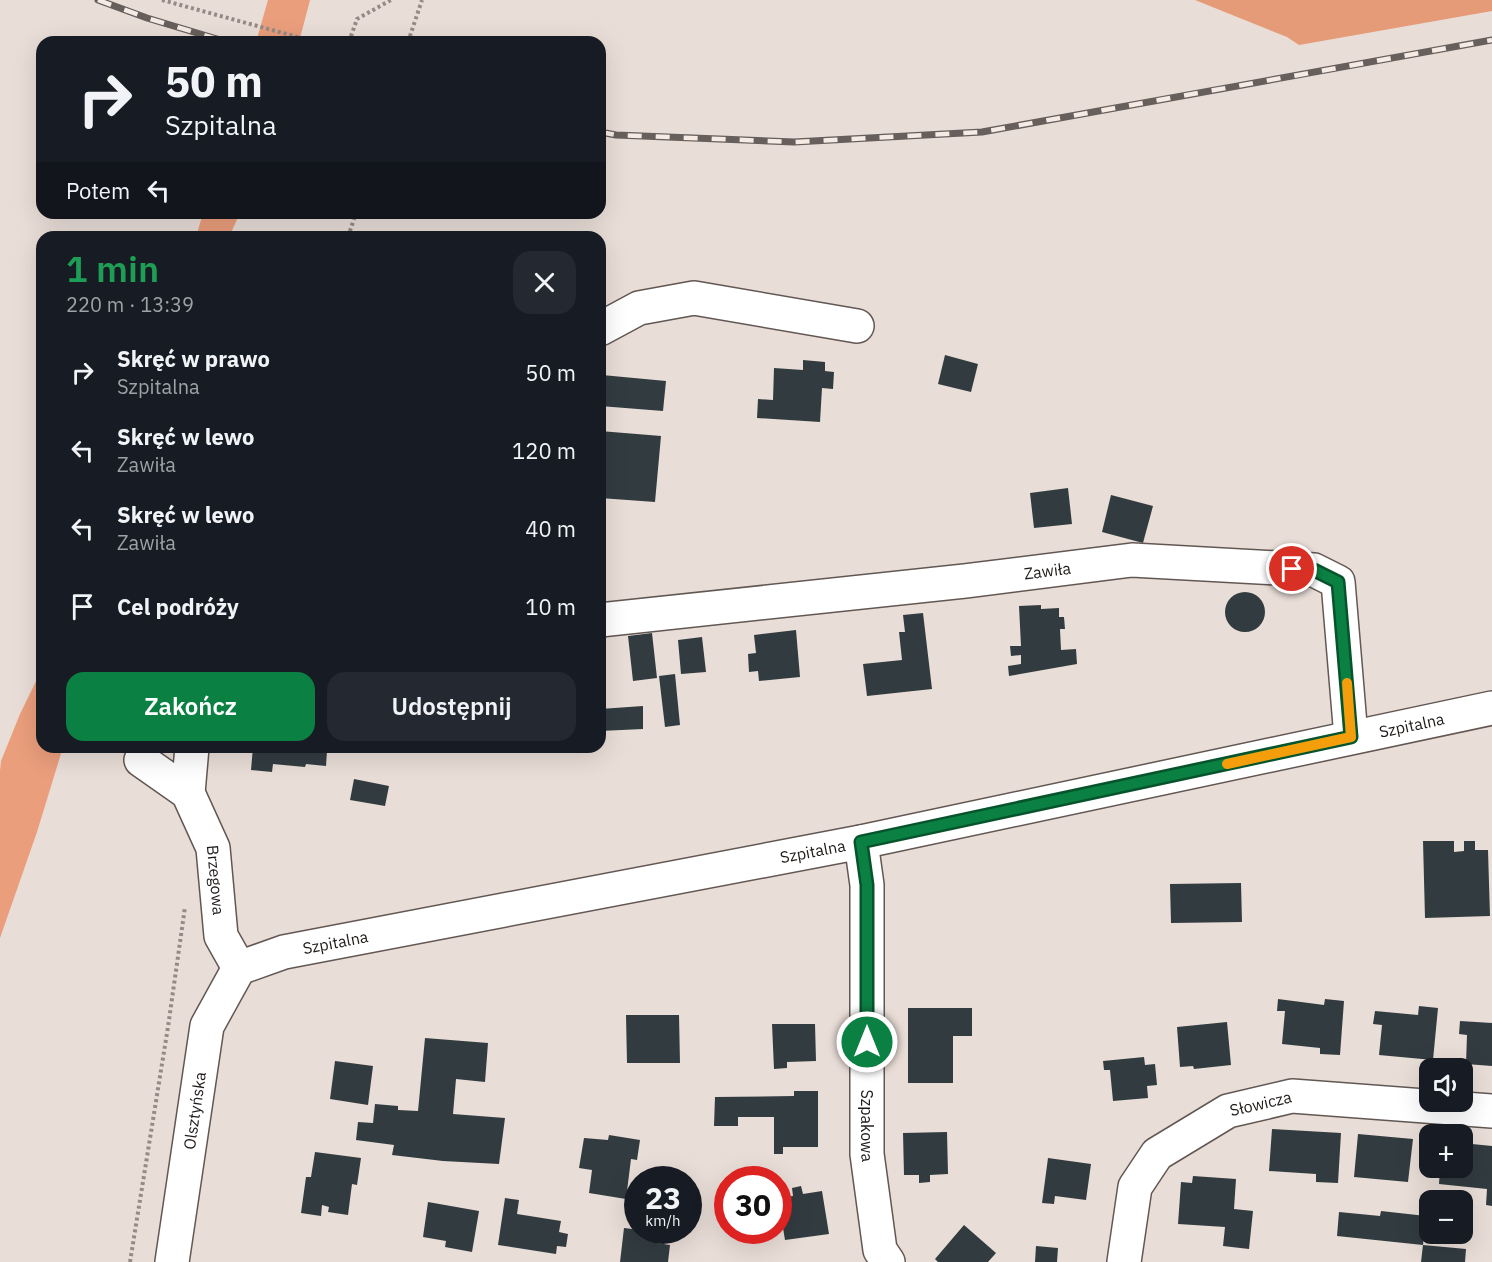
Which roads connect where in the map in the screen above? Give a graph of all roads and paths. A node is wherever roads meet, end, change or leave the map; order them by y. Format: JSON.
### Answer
{"nodes":[{"id":1,"x":162,"y":0,"type":"edge"},
{"id":2,"x":391,"y":0,"type":"edge"},
{"id":3,"x":422,"y":0,"type":"edge"},
{"id":4,"x":294,"y":36,"type":"edge"},
{"id":5,"x":351,"y":36,"type":"edge"},
{"id":6,"x":410,"y":36,"type":"edge"},
{"id":7,"x":606,"y":326,"type":"edge"},
{"id":8,"x":857,"y":326,"type":"dead end"},
{"id":9,"x":606,"y":619,"type":"edge"},
{"id":10,"x":1492,"y":708,"type":"edge"},
{"id":11,"x":1351,"y":737,"type":"junction"},
{"id":12,"x":191,"y":753,"type":"edge"},
{"id":13,"x":141,"y":760,"type":"dead end"},
{"id":14,"x":188,"y":793,"type":"junction"},
{"id":15,"x":861,"y":842,"type":"junction"},
{"id":16,"x":186,"y":902,"type":"dead end"},
{"id":17,"x":239,"y":968,"type":"junction"},
{"id":18,"x":1492,"y":1111,"type":"edge"},
{"id":19,"x":179,"y":1261,"type":"edge"},
{"id":20,"x":130,"y":1262,"type":"edge"},
{"id":21,"x":888,"y":1262,"type":"edge"},
{"id":22,"x":1124,"y":1262,"type":"edge"}],
"edges":[{"from":1,"to":4,"type":"path"},
{"from":2,"to":5,"type":"path"},
{"from":3,"to":6,"type":"path"},
{"from":7,"to":8,"type":"street"},
{"from":9,"to":11,"type":"street","name":"Zawiła"},
{"from":10,"to":11,"type":"street","name":"Szpitalna"},
{"from":11,"to":15,"type":"street","name":"Szpitalna"},
{"from":12,"to":14,"type":"street","name":"Brzegowa"},
{"from":13,"to":14,"type":"street"},
{"from":14,"to":17,"type":"street","name":"Brzegowa"},
{"from":15,"to":17,"type":"street","name":"Szpitalna"},
{"from":15,"to":21,"type":"street","name":"Szpakowa"},
{"from":16,"to":20,"type":"path"},
{"from":17,"to":19,"type":"street","name":"Olsztyńska"},
{"from":18,"to":22,"type":"street","name":"Słowicza"}]}
